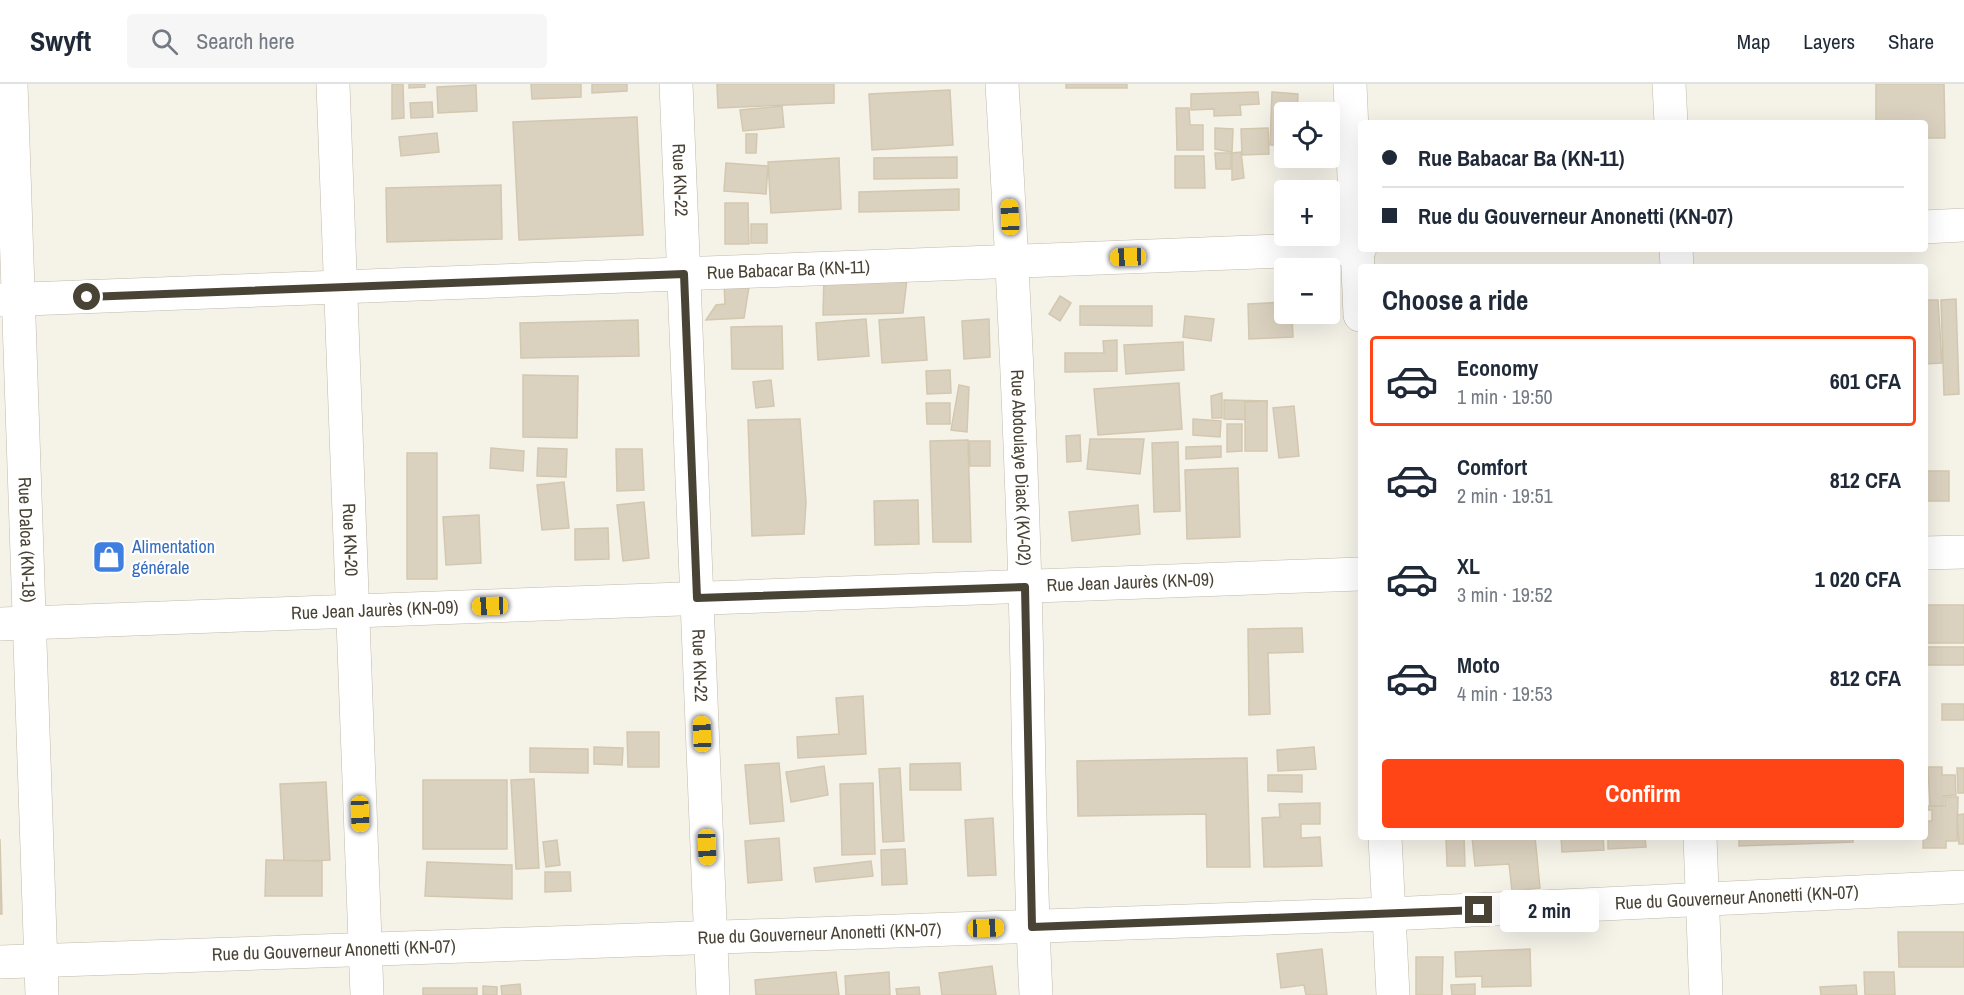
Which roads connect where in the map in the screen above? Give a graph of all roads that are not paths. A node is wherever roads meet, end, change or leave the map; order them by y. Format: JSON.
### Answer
{"nodes":[{"id":1,"x":11,"y":84,"type":"edge"},
{"id":2,"x":333,"y":84,"type":"edge"},
{"id":3,"x":676,"y":84,"type":"edge"},
{"id":4,"x":1002,"y":84,"type":"edge"},
{"id":5,"x":1350,"y":84,"type":"edge"},
{"id":6,"x":1669,"y":84,"type":"edge"},
{"id":7,"x":1671,"y":120,"type":"edge"},
{"id":8,"x":1964,"y":225,"type":"edge"},
{"id":9,"x":1928,"y":227,"type":"edge"},
{"id":10,"x":1358,"y":230,"type":"edge"},
{"id":11,"x":1358,"y":248,"type":"edge"},
{"id":12,"x":1013,"y":262,"type":"junction"},
{"id":13,"x":684,"y":274,"type":"junction"},
{"id":14,"x":340,"y":286,"type":"junction"},
{"id":15,"x":9,"y":300,"type":"edge"},
{"id":16,"x":1964,"y":552,"type":"edge"},
{"id":17,"x":1928,"y":553,"type":"edge"},
{"id":18,"x":1358,"y":574,"type":"edge"},
{"id":19,"x":1025,"y":587,"type":"junction"},
{"id":20,"x":697,"y":598,"type":"junction"},
{"id":21,"x":352,"y":611,"type":"junction"},
{"id":22,"x":15,"y":623,"type":"edge"},
{"id":23,"x":1385,"y":840,"type":"edge"},
{"id":24,"x":1700,"y":840,"type":"edge"},
{"id":25,"x":1964,"y":887,"type":"edge"},
{"id":26,"x":1702,"y":899,"type":"junction"},
{"id":27,"x":1389,"y":914,"type":"junction"},
{"id":28,"x":1032,"y":927,"type":"junction"},
{"id":29,"x":711,"y":937,"type":"junction"},
{"id":30,"x":365,"y":949,"type":"junction"},
{"id":31,"x":41,"y":960,"type":"junction"},
{"id":32,"x":0,"y":962,"type":"edge"},
{"id":33,"x":42,"y":995,"type":"edge"},
{"id":34,"x":367,"y":995,"type":"edge"},
{"id":35,"x":713,"y":995,"type":"edge"},
{"id":36,"x":1036,"y":995,"type":"edge"},
{"id":37,"x":1393,"y":995,"type":"edge"},
{"id":38,"x":1706,"y":995,"type":"edge"}],
"edges":[{"from":1,"to":15,"type":"street","name":"Rue Daloa (KN-18)"},
{"from":2,"to":14,"type":"street","name":"Rue KN-20"},
{"from":3,"to":13,"type":"street","name":"Rue KN-22"},
{"from":4,"to":12,"type":"street","name":"Rue Abdoulaye Diack (KV-02)"},
{"from":5,"to":10,"type":"street"},
{"from":6,"to":7,"type":"street"},
{"from":8,"to":9,"type":"street"},
{"from":11,"to":12,"type":"street","name":"Rue Babacar Ba (KN-11)"},
{"from":12,"to":13,"type":"street","name":"Rue Babacar Ba (KN-11)"},
{"from":12,"to":19,"type":"street","name":"Rue Abdoulaye Diack (KV-02)"},
{"from":13,"to":14,"type":"street","name":"Rue Babacar Ba (KN-11)"},
{"from":13,"to":20,"type":"street","name":"Rue KN-22"},
{"from":14,"to":15,"type":"street","name":"Rue Babacar Ba (KN-11)"},
{"from":14,"to":21,"type":"street","name":"Rue KN-20"},
{"from":15,"to":22,"type":"street","name":"Rue Daloa (KN-18)"},
{"from":16,"to":17,"type":"street"},
{"from":18,"to":19,"type":"street","name":"Rue Jean Jaurès (KN-09)"},
{"from":19,"to":20,"type":"street","name":"Rue Jean Jaurès (KN-09)"},
{"from":19,"to":28,"type":"street","name":"Rue Abdoulaye Diack (KV-02)"},
{"from":20,"to":21,"type":"street","name":"Rue Jean Jaurès (KN-09)"},
{"from":20,"to":29,"type":"street","name":"Rue KN-22"},
{"from":21,"to":22,"type":"street","name":"Rue Jean Jaurès (KN-09)"},
{"from":21,"to":30,"type":"street","name":"Rue KN-20"},
{"from":22,"to":31,"type":"street","name":"Rue Daloa (KN-18)"},
{"from":23,"to":27,"type":"street"},
{"from":24,"to":26,"type":"street"},
{"from":25,"to":26,"type":"street","name":"Rue du Gouverneur Anonetti (KN-07)"},
{"from":26,"to":27,"type":"street","name":"Rue du Gouverneur Anonetti (KN-07)"},
{"from":26,"to":38,"type":"street"},
{"from":27,"to":28,"type":"street","name":"Rue du Gouverneur Anonetti (KN-07)"},
{"from":27,"to":37,"type":"street"},
{"from":28,"to":29,"type":"street","name":"Rue du Gouverneur Anonetti (KN-07)"},
{"from":28,"to":36,"type":"street","name":"Rue Abdoulaye Diack (KV-02)"},
{"from":29,"to":30,"type":"street","name":"Rue du Gouverneur Anonetti (KN-07)"},
{"from":29,"to":35,"type":"street","name":"Rue KN-22"},
{"from":30,"to":31,"type":"street","name":"Rue du Gouverneur Anonetti (KN-07)"},
{"from":30,"to":34,"type":"street","name":"Rue KN-20"},
{"from":31,"to":32,"type":"street","name":"Rue du Gouverneur Anonetti (KN-07)"},
{"from":31,"to":33,"type":"street","name":"Rue Daloa (KN-18)"}]}
